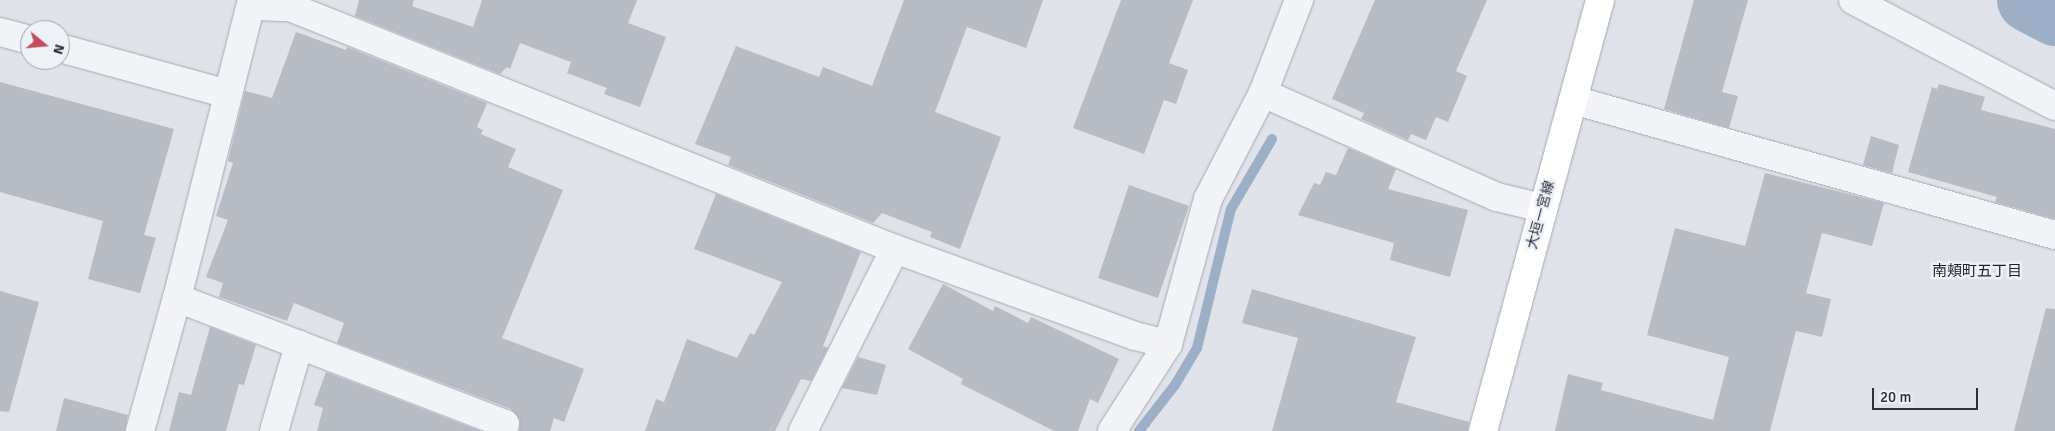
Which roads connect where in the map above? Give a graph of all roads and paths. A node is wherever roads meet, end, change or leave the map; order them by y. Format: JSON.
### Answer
{"nodes":[{"id":1,"x":1299,"y":0,"type":"edge"},
{"id":2,"x":1600,"y":0,"type":"edge"},
{"id":3,"x":1853,"y":0,"type":"edge"},
{"id":4,"x":252,"y":3,"type":"edge"},
{"id":5,"x":0,"y":32,"type":"edge"},
{"id":6,"x":20,"y":37,"type":"edge"},
{"id":7,"x":70,"y":51,"type":"edge"},
{"id":8,"x":1263,"y":93,"type":"junction"},
{"id":9,"x":228,"y":94,"type":"junction"},
{"id":10,"x":1573,"y":100,"type":"junction"},
{"id":11,"x":2055,"y":106,"type":"edge"},
{"id":12,"x":1542,"y":208,"type":"junction"},
{"id":13,"x":2055,"y":235,"type":"edge"},
{"id":14,"x":895,"y":249,"type":"junction"},
{"id":15,"x":177,"y":298,"type":"junction"},
{"id":16,"x":1168,"y":344,"type":"junction"},
{"id":17,"x":299,"y":345,"type":"junction"},
{"id":18,"x":140,"y":431,"type":"edge"},
{"id":19,"x":274,"y":431,"type":"edge"},
{"id":20,"x":503,"y":431,"type":"edge"},
{"id":21,"x":803,"y":431,"type":"edge"},
{"id":22,"x":1112,"y":431,"type":"edge"},
{"id":23,"x":1482,"y":431,"type":"edge"}],
"edges":[{"from":1,"to":8,"type":"street"},
{"from":2,"to":10,"type":"main road","name":"大垣一宮線"},
{"from":3,"to":11,"type":"street"},
{"from":4,"to":9,"type":"street"},
{"from":4,"to":14,"type":"street"},
{"from":5,"to":6,"type":"street"},
{"from":7,"to":9,"type":"street"},
{"from":8,"to":12,"type":"street"},
{"from":8,"to":16,"type":"street"},
{"from":9,"to":15,"type":"street"},
{"from":10,"to":12,"type":"main road","name":"大垣一宮線"},
{"from":10,"to":13,"type":"street"},
{"from":12,"to":23,"type":"main road","name":"大垣一宮線"},
{"from":14,"to":16,"type":"street"},
{"from":14,"to":21,"type":"street"},
{"from":15,"to":17,"type":"street"},
{"from":15,"to":18,"type":"street"},
{"from":16,"to":22,"type":"street"},
{"from":17,"to":19,"type":"street"},
{"from":17,"to":20,"type":"street"}]}
